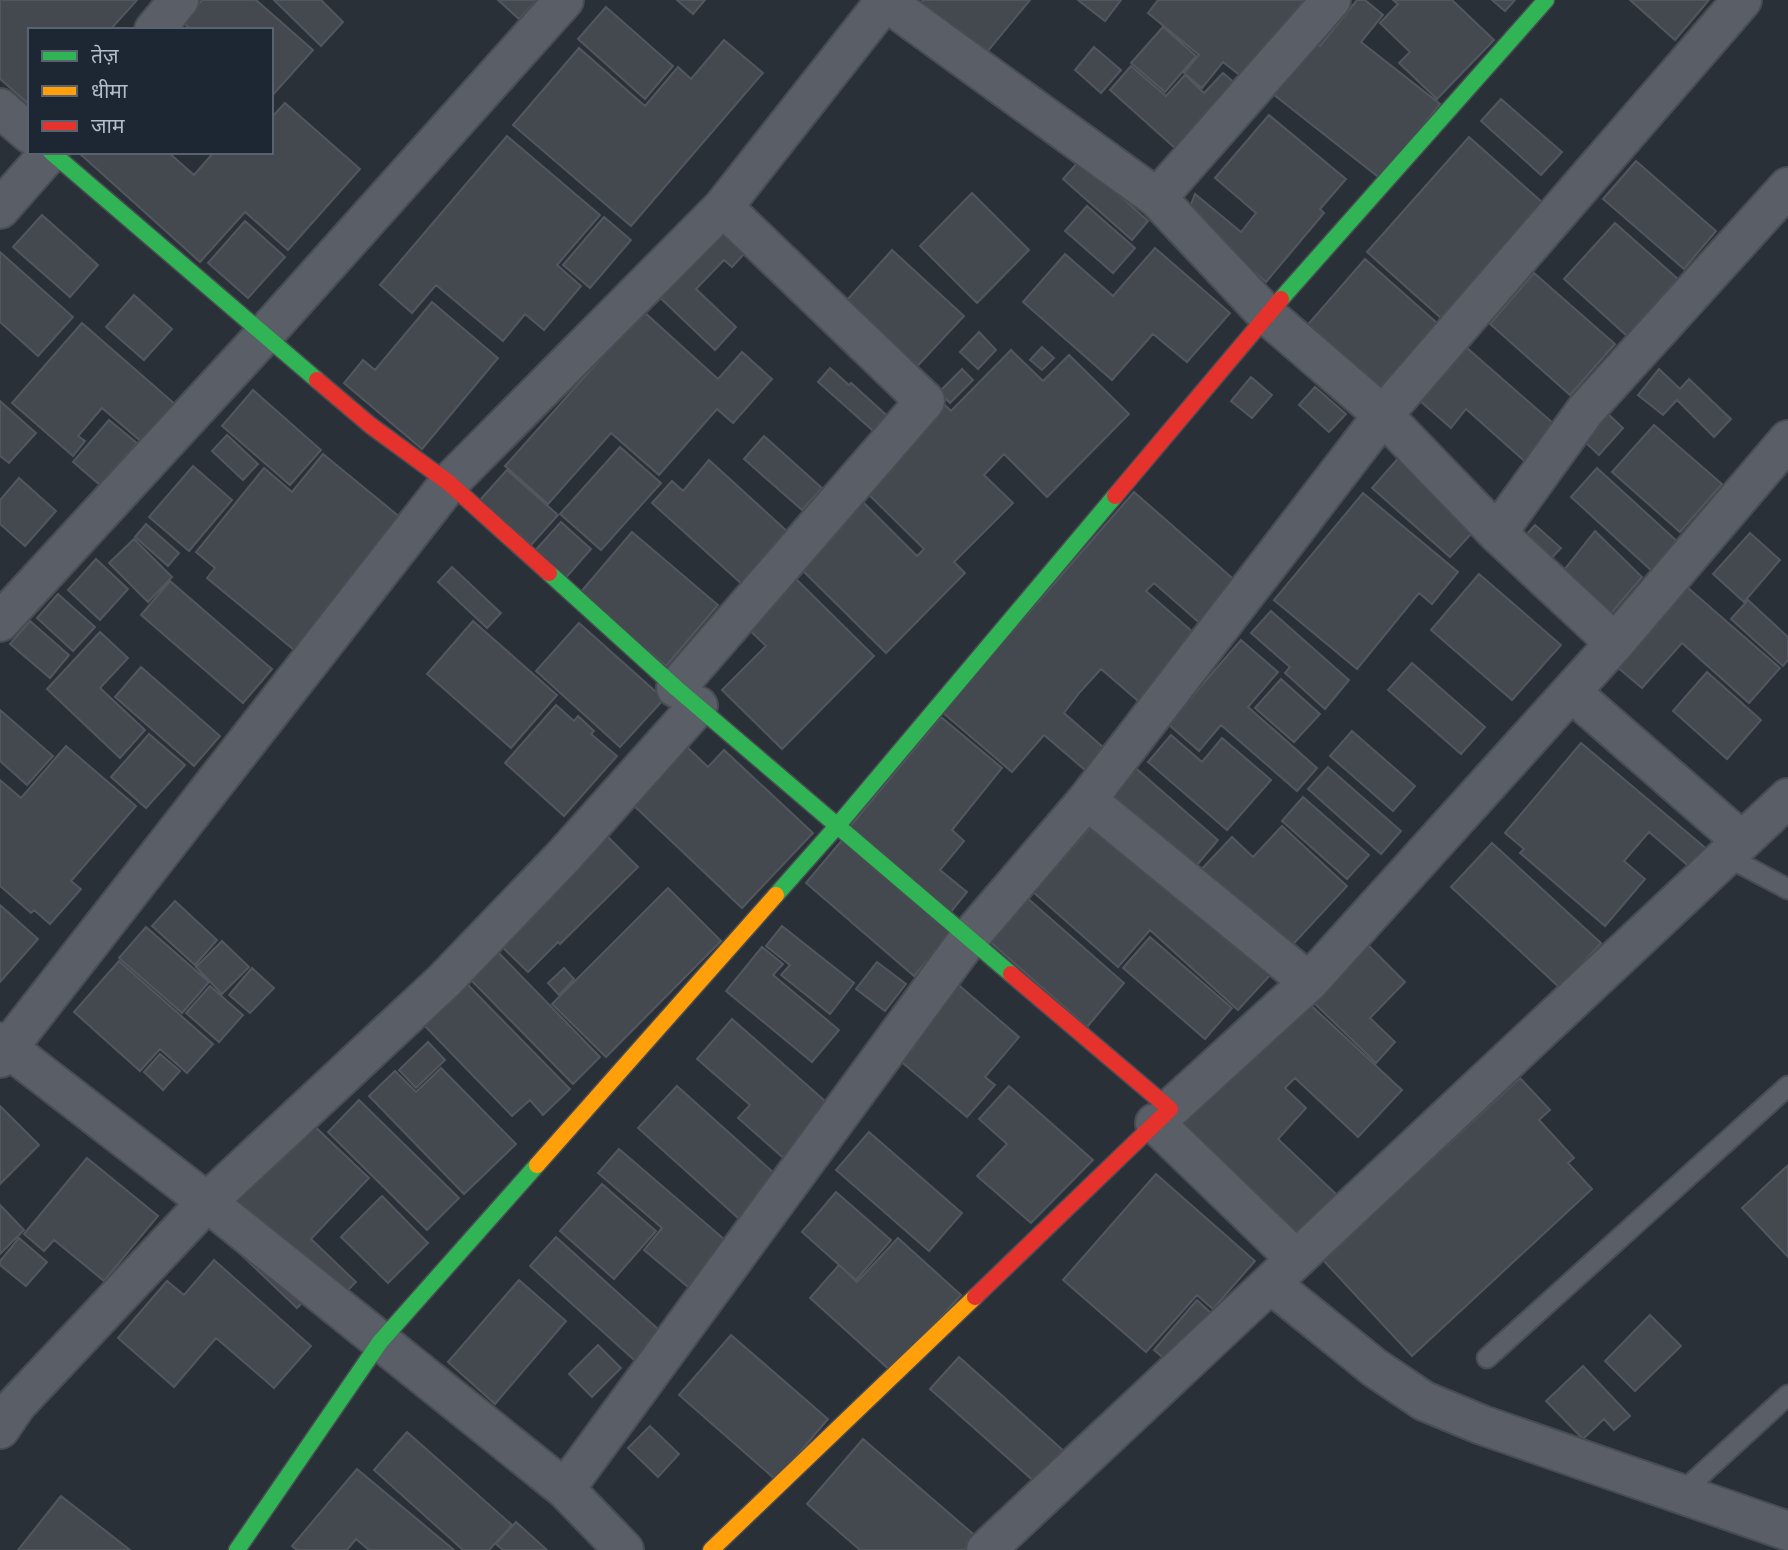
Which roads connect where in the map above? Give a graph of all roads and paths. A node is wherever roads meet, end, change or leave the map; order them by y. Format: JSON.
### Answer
{"nodes":[{"id":1,"x":179,"y":0,"type":"edge"},
{"id":2,"x":564,"y":0,"type":"edge"},
{"id":3,"x":885,"y":0,"type":"edge"},
{"id":4,"x":1331,"y":0,"type":"edge"},
{"id":5,"x":1546,"y":0,"type":"edge"},
{"id":6,"x":1742,"y":0,"type":"edge"},
{"id":7,"x":156,"y":28,"type":"edge"},
{"id":8,"x":0,"y":108,"type":"edge"},
{"id":9,"x":28,"y":132,"type":"edge"},
{"id":10,"x":49,"y":154,"type":"edge"},
{"id":11,"x":53,"y":154,"type":"edge"},
{"id":12,"x":1788,"y":187,"type":"edge"},
{"id":13,"x":1157,"y":198,"type":"junction"},
{"id":14,"x":723,"y":207,"type":"junction"},
{"id":15,"x":0,"y":209,"type":"edge"},
{"id":16,"x":1267,"y":315,"type":"junction"},
{"id":17,"x":264,"y":335,"type":"junction"},
{"id":18,"x":1383,"y":415,"type":"junction"},
{"id":19,"x":1788,"y":440,"type":"edge"},
{"id":20,"x":449,"y":483,"type":"junction"},
{"id":21,"x":1497,"y":533,"type":"junction"},
{"id":22,"x":0,"y":622,"type":"edge"},
{"id":23,"x":1615,"y":643,"type":"junction"},
{"id":24,"x":1571,"y":692,"type":"junction"},
{"id":25,"x":687,"y":697,"type":"junction"},
{"id":26,"x":1788,"y":798,"type":"edge"},
{"id":27,"x":1087,"y":800,"type":"junction"},
{"id":28,"x":838,"y":825,"type":"junction"},
{"id":29,"x":1734,"y":849,"type":"junction"},
{"id":30,"x":1788,"y":889,"type":"edge"},
{"id":31,"x":969,"y":937,"type":"junction"},
{"id":32,"x":1309,"y":982,"type":"junction"},
{"id":33,"x":3,"y":1050,"type":"edge"},
{"id":34,"x":1788,"y":1086,"type":"edge"},
{"id":35,"x":1162,"y":1116,"type":"junction"},
{"id":36,"x":207,"y":1202,"type":"junction"},
{"id":37,"x":1283,"y":1272,"type":"junction"},
{"id":38,"x":380,"y":1342,"type":"junction"},
{"id":39,"x":1487,"y":1358,"type":"dead end"},
{"id":40,"x":1788,"y":1395,"type":"edge"},
{"id":41,"x":0,"y":1429,"type":"edge"},
{"id":42,"x":565,"y":1489,"type":"junction"},
{"id":43,"x":1680,"y":1494,"type":"junction"},
{"id":44,"x":1788,"y":1531,"type":"edge"},
{"id":45,"x":237,"y":1550,"type":"edge"},
{"id":46,"x":624,"y":1550,"type":"edge"},
{"id":47,"x":710,"y":1550,"type":"edge"},
{"id":48,"x":986,"y":1550,"type":"edge"}],
"edges":[{"from":1,"to":7,"type":"street"},
{"from":2,"to":17,"type":"street"},
{"from":3,"to":13,"type":"street"},
{"from":3,"to":14,"type":"street"},
{"from":4,"to":13,"type":"street"},
{"from":5,"to":16,"type":"street"},
{"from":6,"to":18,"type":"street"},
{"from":8,"to":9,"type":"street"},
{"from":10,"to":15,"type":"street"},
{"from":11,"to":17,"type":"street"},
{"from":12,"to":21,"type":"street"},
{"from":13,"to":16,"type":"street"},
{"from":14,"to":20,"type":"street"},
{"from":14,"to":25,"type":"street"},
{"from":16,"to":18,"type":"street"},
{"from":16,"to":28,"type":"street"},
{"from":17,"to":20,"type":"street"},
{"from":17,"to":22,"type":"street"},
{"from":18,"to":21,"type":"street"},
{"from":18,"to":27,"type":"street"},
{"from":19,"to":23,"type":"street"},
{"from":20,"to":25,"type":"street"},
{"from":20,"to":33,"type":"street"},
{"from":21,"to":23,"type":"street"},
{"from":23,"to":24,"type":"street"},
{"from":24,"to":29,"type":"street"},
{"from":24,"to":32,"type":"street"},
{"from":25,"to":28,"type":"street"},
{"from":25,"to":36,"type":"street"},
{"from":26,"to":29,"type":"street"},
{"from":27,"to":31,"type":"street"},
{"from":27,"to":32,"type":"street"},
{"from":28,"to":31,"type":"street"},
{"from":28,"to":38,"type":"street"},
{"from":29,"to":30,"type":"lane"},
{"from":29,"to":37,"type":"street"},
{"from":31,"to":35,"type":"street"},
{"from":31,"to":42,"type":"street"},
{"from":32,"to":35,"type":"street"},
{"from":33,"to":36,"type":"street"},
{"from":34,"to":39,"type":"lane"},
{"from":35,"to":37,"type":"street"},
{"from":35,"to":47,"type":"street"},
{"from":36,"to":38,"type":"street"},
{"from":36,"to":41,"type":"street"},
{"from":37,"to":43,"type":"street"},
{"from":37,"to":48,"type":"street"},
{"from":38,"to":42,"type":"street"},
{"from":38,"to":45,"type":"street"},
{"from":40,"to":43,"type":"lane"},
{"from":42,"to":46,"type":"street"},
{"from":43,"to":44,"type":"street"}]}
